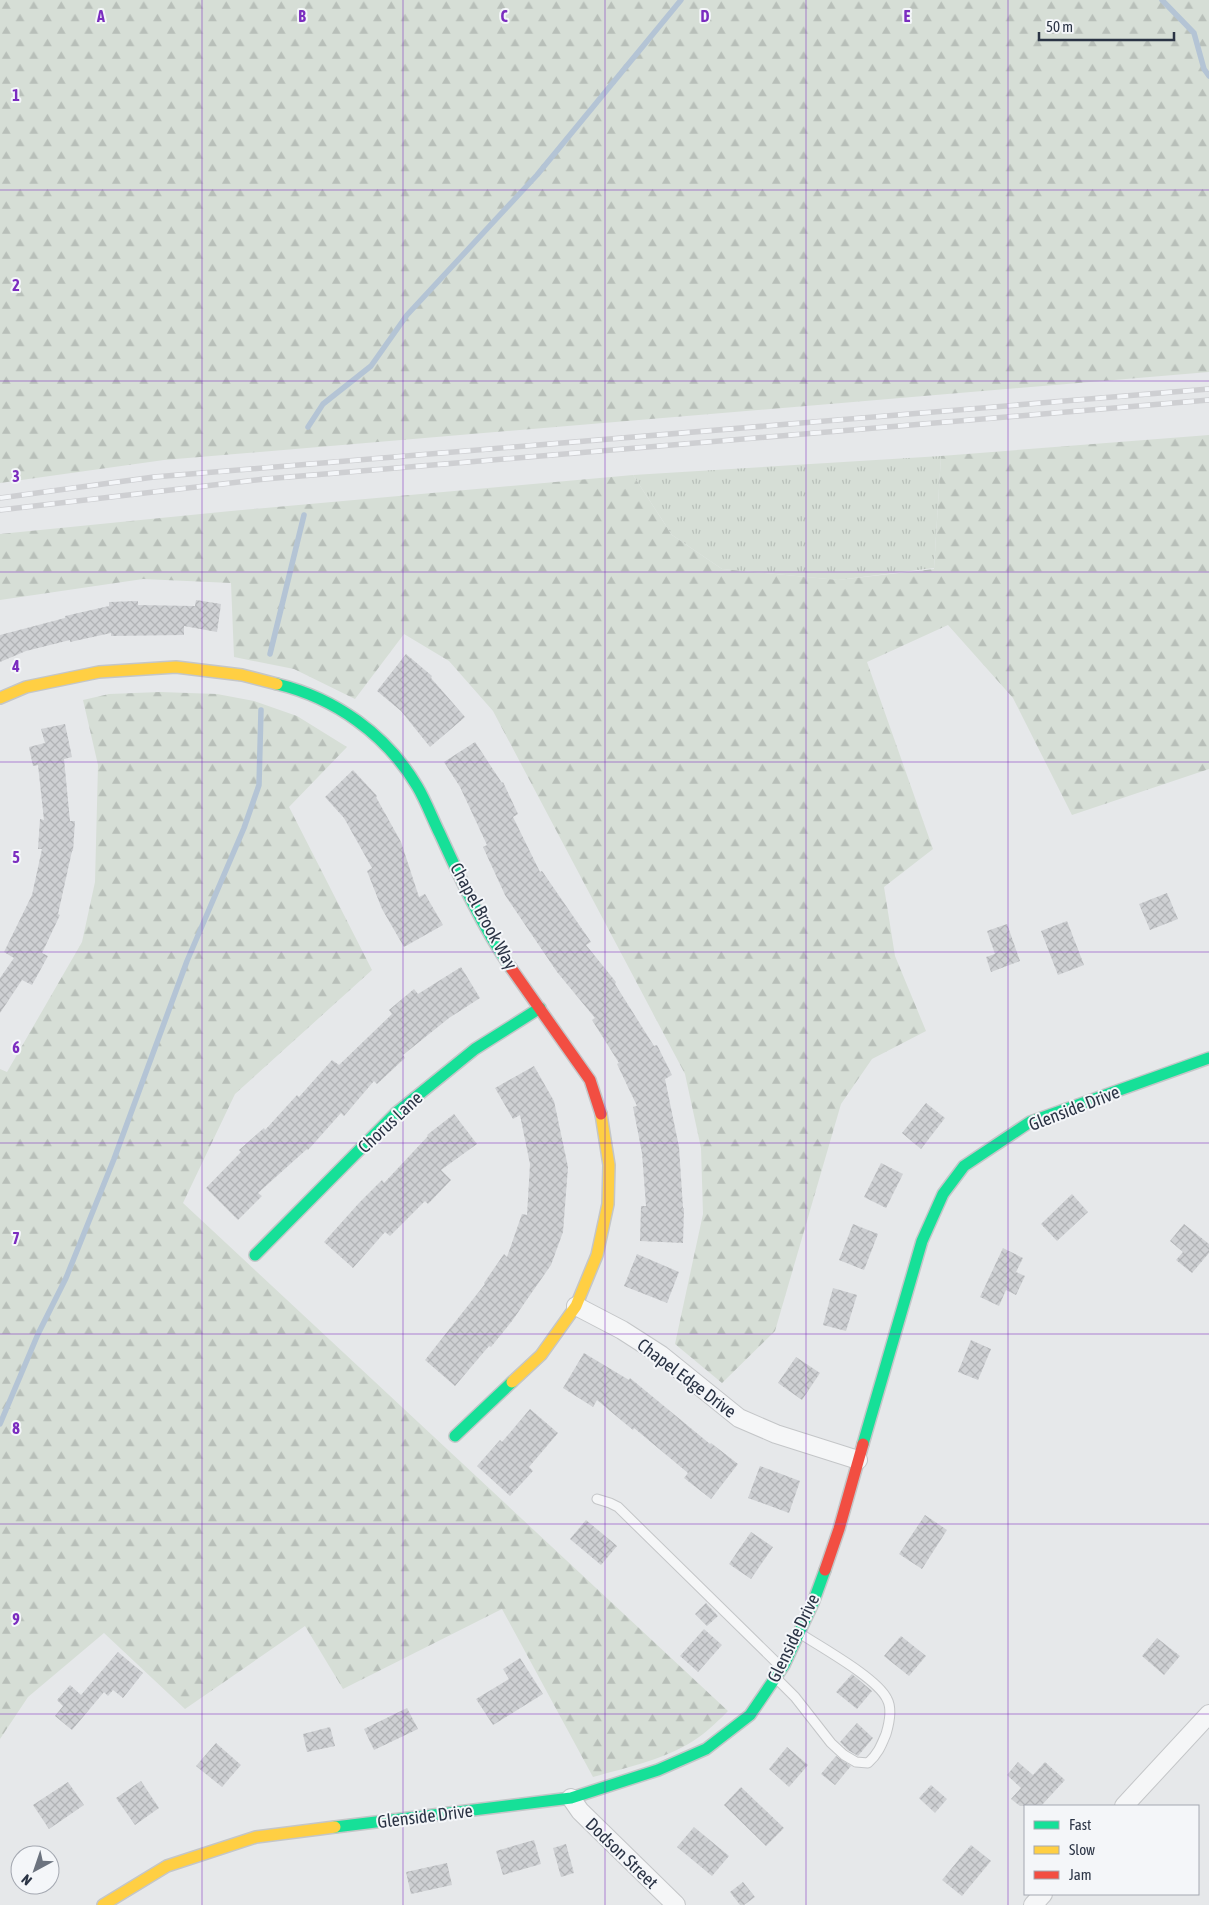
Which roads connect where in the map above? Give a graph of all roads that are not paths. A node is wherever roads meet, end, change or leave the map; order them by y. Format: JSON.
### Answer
{"nodes":[{"id":1,"x":0,"y":698,"type":"edge"},
{"id":2,"x":540,"y":1008,"type":"junction"},
{"id":3,"x":1209,"y":1058,"type":"edge"},
{"id":4,"x":256,"y":1255,"type":"dead end"},
{"id":5,"x":576,"y":1306,"type":"junction"},
{"id":6,"x":455,"y":1436,"type":"dead end"},
{"id":7,"x":858,"y":1460,"type":"junction"},
{"id":8,"x":597,"y":1499,"type":"dead end"},
{"id":9,"x":799,"y":1632,"type":"junction"},
{"id":10,"x":778,"y":1673,"type":"junction"},
{"id":11,"x":1209,"y":1714,"type":"edge"},
{"id":12,"x":571,"y":1798,"type":"junction"},
{"id":13,"x":1125,"y":1805,"type":"edge"},
{"id":14,"x":1042,"y":1895,"type":"edge"},
{"id":15,"x":103,"y":1905,"type":"edge"},
{"id":16,"x":676,"y":1905,"type":"edge"},
{"id":17,"x":1033,"y":1905,"type":"edge"}],
"edges":[{"from":1,"to":2,"type":"street","name":"Chapel Brook Way"},
{"from":2,"to":4,"type":"street","name":"Chorus Lane"},
{"from":2,"to":5,"type":"street","name":"Chapel Brook Way"},
{"from":3,"to":7,"type":"street","name":"Glenside Drive"},
{"from":5,"to":6,"type":"street","name":"Chapel Brook Way"},
{"from":5,"to":7,"type":"street","name":"Chapel Edge Drive"},
{"from":7,"to":9,"type":"street","name":"Glenside Drive"},
{"from":8,"to":10,"type":"lane"},
{"from":9,"to":10,"type":"street","name":"Glenside Drive"},
{"from":9,"to":10,"type":"lane"},
{"from":10,"to":12,"type":"street","name":"Glenside Drive"},
{"from":11,"to":13,"type":"street"},
{"from":12,"to":15,"type":"street","name":"Glenside Drive"},
{"from":12,"to":16,"type":"street","name":"Dodson Street"},
{"from":14,"to":17,"type":"street"}]}
